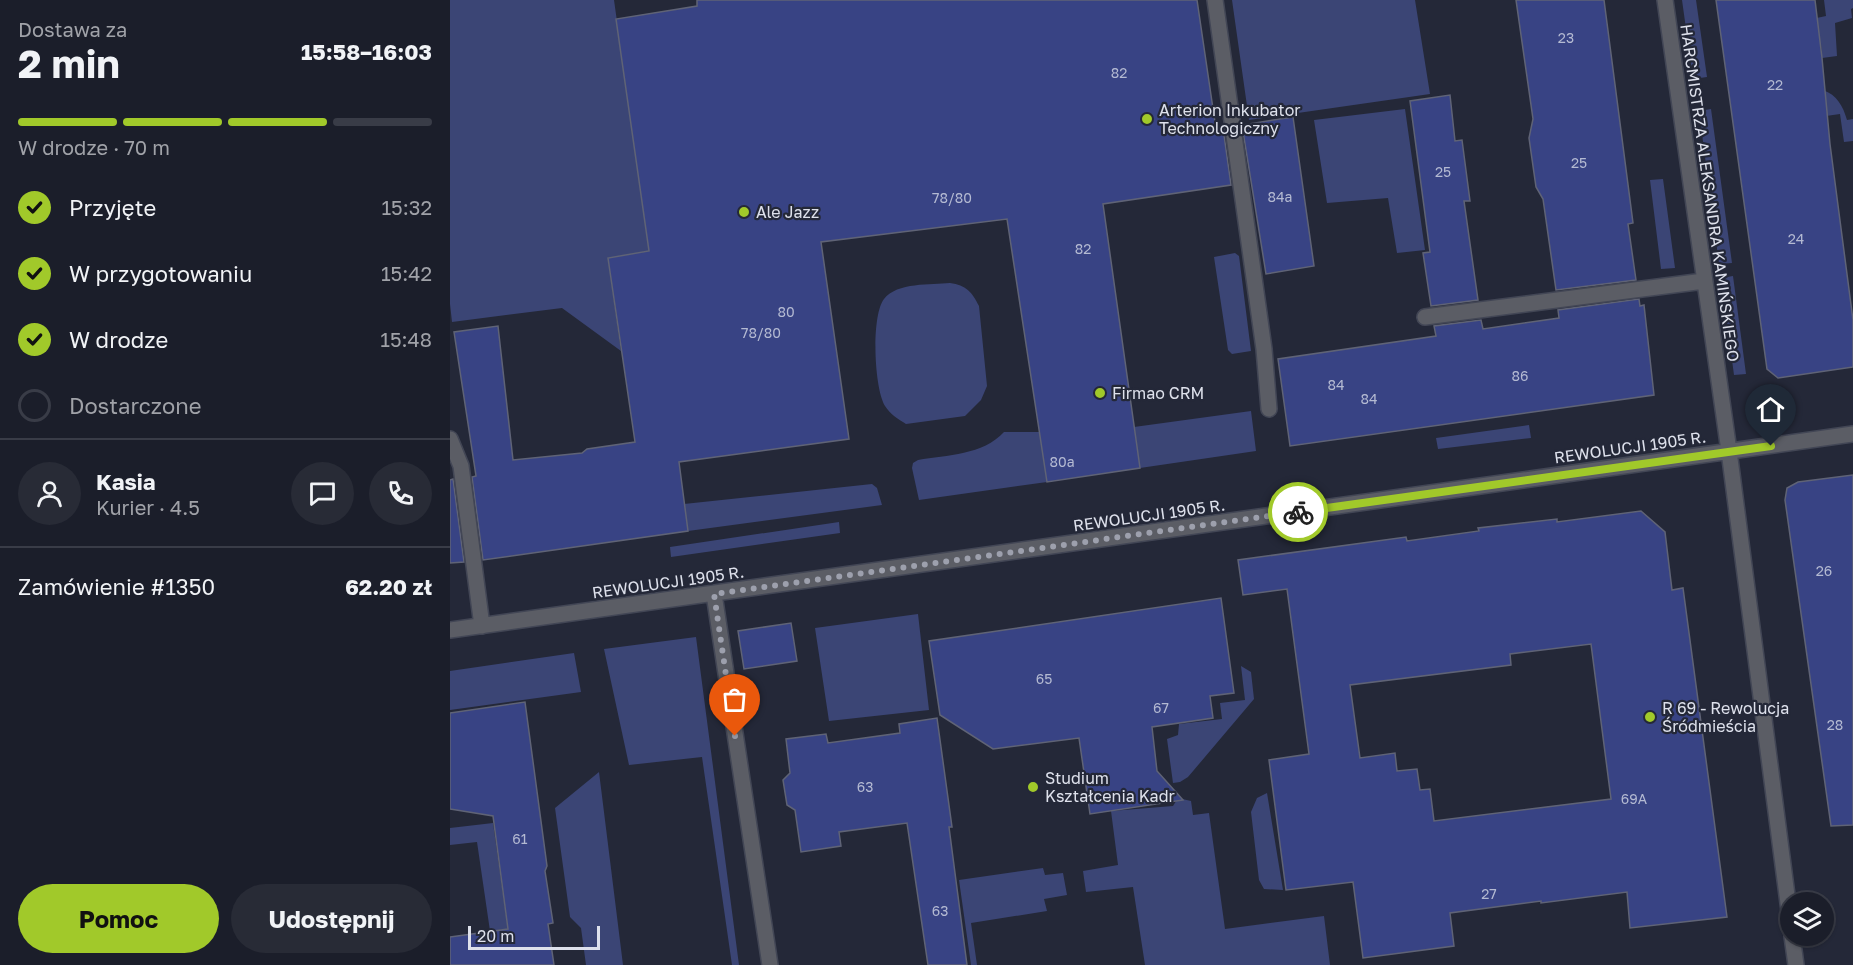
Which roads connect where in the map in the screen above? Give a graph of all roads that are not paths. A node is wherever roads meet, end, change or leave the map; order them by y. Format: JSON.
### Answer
{"nodes":[{"id":1,"x":1215,"y":0,"type":"edge"},
{"id":2,"x":1665,"y":0,"type":"edge"},
{"id":3,"x":1704,"y":281,"type":"junction"},
{"id":4,"x":1425,"y":317,"type":"dead end"},
{"id":5,"x":1269,"y":409,"type":"dead end"},
{"id":6,"x":1853,"y":434,"type":"edge"},
{"id":7,"x":450,"y":439,"type":"edge"},
{"id":8,"x":1729,"y":452,"type":"junction"},
{"id":9,"x":714,"y":594,"type":"junction"},
{"id":10,"x":482,"y":626,"type":"junction"},
{"id":11,"x":450,"y":630,"type":"edge"},
{"id":12,"x":1787,"y":892,"type":"edge"},
{"id":13,"x":1793,"y":946,"type":"edge"},
{"id":14,"x":770,"y":965,"type":"edge"},
{"id":15,"x":1796,"y":965,"type":"edge"}],
"edges":[{"from":1,"to":5,"type":"street"},
{"from":2,"to":3,"type":"street","name":"HARCMISTRZA ALEKSANDRA KAMIŃSKIEGO"},
{"from":3,"to":4,"type":"street"},
{"from":3,"to":8,"type":"street","name":"HARCMISTRZA ALEKSANDRA KAMIŃSKIEGO"},
{"from":6,"to":8,"type":"street","name":"REWOLUCJI 1905 R."},
{"from":7,"to":10,"type":"street"},
{"from":8,"to":9,"type":"street","name":"REWOLUCJI 1905 R."},
{"from":8,"to":12,"type":"street","name":"HARCMISTRZA ALEKSANDRA KAMIŃSKIEGO"},
{"from":9,"to":10,"type":"street","name":"REWOLUCJI 1905 R."},
{"from":9,"to":14,"type":"street"},
{"from":10,"to":11,"type":"street","name":"REWOLUCJI 1905 R."},
{"from":13,"to":15,"type":"street"}]}
